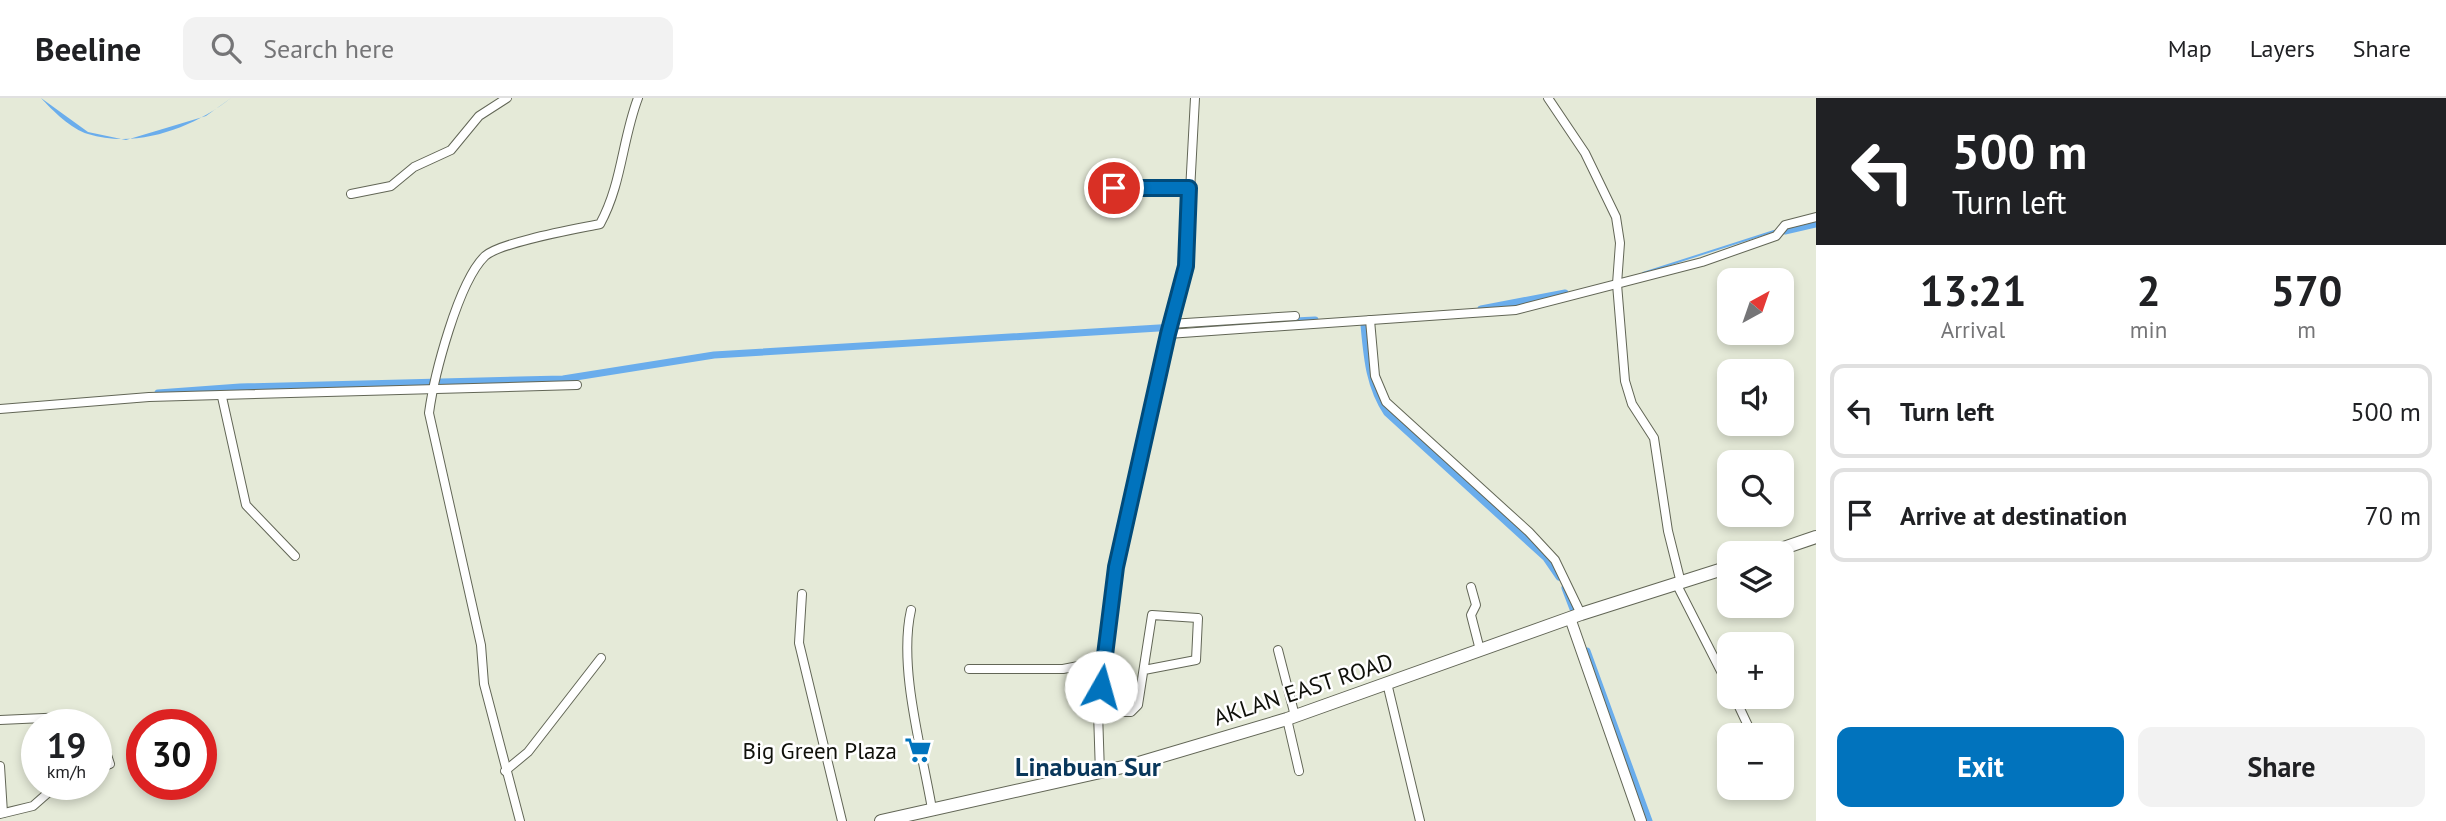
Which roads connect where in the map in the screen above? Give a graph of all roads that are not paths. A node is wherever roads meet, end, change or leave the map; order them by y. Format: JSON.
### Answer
{"nodes":[{"id":1,"x":507,"y":98,"type":"edge"},
{"id":2,"x":638,"y":98,"type":"edge"},
{"id":3,"x":1195,"y":98,"type":"edge"},
{"id":4,"x":1548,"y":98,"type":"edge"},
{"id":5,"x":1114,"y":188,"type":"dead end"},
{"id":6,"x":1189,"y":188,"type":"junction"},
{"id":7,"x":351,"y":194,"type":"dead end"},
{"id":8,"x":1816,"y":217,"type":"edge"},
{"id":9,"x":1616,"y":284,"type":"junction"},
{"id":10,"x":1295,"y":316,"type":"dead end"},
{"id":11,"x":1370,"y":320,"type":"junction"},
{"id":12,"x":1169,"y":328,"type":"junction"},
{"id":13,"x":433,"y":386,"type":"junction"},
{"id":14,"x":577,"y":386,"type":"dead end"},
{"id":15,"x":222,"y":397,"type":"junction"},
{"id":16,"x":0,"y":409,"type":"edge"},
{"id":17,"x":1816,"y":537,"type":"edge"},
{"id":18,"x":1794,"y":544,"type":"edge"},
{"id":19,"x":295,"y":556,"type":"dead end"},
{"id":20,"x":1717,"y":571,"type":"edge"},
{"id":21,"x":1679,"y":584,"type":"junction"},
{"id":22,"x":1471,"y":587,"type":"dead end"},
{"id":23,"x":802,"y":594,"type":"dead end"},
{"id":24,"x":911,"y":610,"type":"dead end"},
{"id":25,"x":1575,"y":616,"type":"junction"},
{"id":26,"x":1278,"y":650,"type":"dead end"},
{"id":27,"x":1480,"y":650,"type":"junction"},
{"id":28,"x":601,"y":658,"type":"dead end"},
{"id":29,"x":1104,"y":661,"type":"junction"},
{"id":30,"x":1717,"y":662,"type":"edge"},
{"id":31,"x":969,"y":669,"type":"dead end"},
{"id":32,"x":1144,"y":670,"type":"junction"},
{"id":33,"x":1387,"y":683,"type":"junction"},
{"id":34,"x":1098,"y":712,"type":"junction"},
{"id":35,"x":1291,"y":718,"type":"junction"},
{"id":36,"x":0,"y":720,"type":"edge"},
{"id":37,"x":21,"y":720,"type":"edge"},
{"id":38,"x":0,"y":766,"type":"edge"},
{"id":39,"x":505,"y":771,"type":"junction"},
{"id":40,"x":1299,"y":771,"type":"dead end"},
{"id":41,"x":1100,"y":773,"type":"junction"},
{"id":42,"x":40,"y":800,"type":"edge"},
{"id":43,"x":932,"y":809,"type":"junction"},
{"id":44,"x":1,"y":813,"type":"edge"},
{"id":45,"x":520,"y":821,"type":"edge"},
{"id":46,"x":842,"y":821,"type":"edge"},
{"id":47,"x":881,"y":821,"type":"edge"},
{"id":48,"x":1420,"y":821,"type":"edge"},
{"id":49,"x":1641,"y":821,"type":"edge"}],
"edges":[{"from":1,"to":7,"type":"street"},
{"from":2,"to":13,"type":"street"},
{"from":3,"to":6,"type":"street"},
{"from":4,"to":9,"type":"street"},
{"from":5,"to":6,"type":"street"},
{"from":6,"to":12,"type":"street"},
{"from":8,"to":9,"type":"street"},
{"from":9,"to":11,"type":"street"},
{"from":9,"to":21,"type":"street"},
{"from":10,"to":12,"type":"street"},
{"from":11,"to":12,"type":"street"},
{"from":11,"to":25,"type":"street"},
{"from":12,"to":29,"type":"street"},
{"from":13,"to":14,"type":"street"},
{"from":13,"to":15,"type":"street"},
{"from":13,"to":39,"type":"street"},
{"from":15,"to":16,"type":"street"},
{"from":15,"to":19,"type":"street"},
{"from":17,"to":18,"type":"main road"},
{"from":20,"to":21,"type":"main road","name":"AKLAN EAST ROAD"},
{"from":21,"to":25,"type":"main road","name":"AKLAN EAST ROAD"},
{"from":21,"to":30,"type":"street"},
{"from":22,"to":27,"type":"street"},
{"from":23,"to":46,"type":"street"},
{"from":24,"to":43,"type":"street"},
{"from":25,"to":27,"type":"main road","name":"AKLAN EAST ROAD"},
{"from":25,"to":49,"type":"street"},
{"from":26,"to":35,"type":"street"},
{"from":27,"to":33,"type":"main road","name":"AKLAN EAST ROAD"},
{"from":28,"to":39,"type":"street"},
{"from":29,"to":31,"type":"street"},
{"from":29,"to":34,"type":"street"},
{"from":32,"to":32,"type":"street"},
{"from":32,"to":34,"type":"street"},
{"from":33,"to":35,"type":"main road","name":"AKLAN EAST ROAD"},
{"from":33,"to":48,"type":"street"},
{"from":34,"to":41,"type":"street"},
{"from":35,"to":40,"type":"street"},
{"from":35,"to":41,"type":"main road","name":"AKLAN EAST ROAD"},
{"from":36,"to":37,"type":"street"},
{"from":38,"to":44,"type":"street"},
{"from":39,"to":45,"type":"street"},
{"from":41,"to":43,"type":"main road","name":"AKLAN EAST ROAD"},
{"from":42,"to":44,"type":"street"},
{"from":43,"to":47,"type":"main road","name":"AKLAN EAST ROAD"}]}
